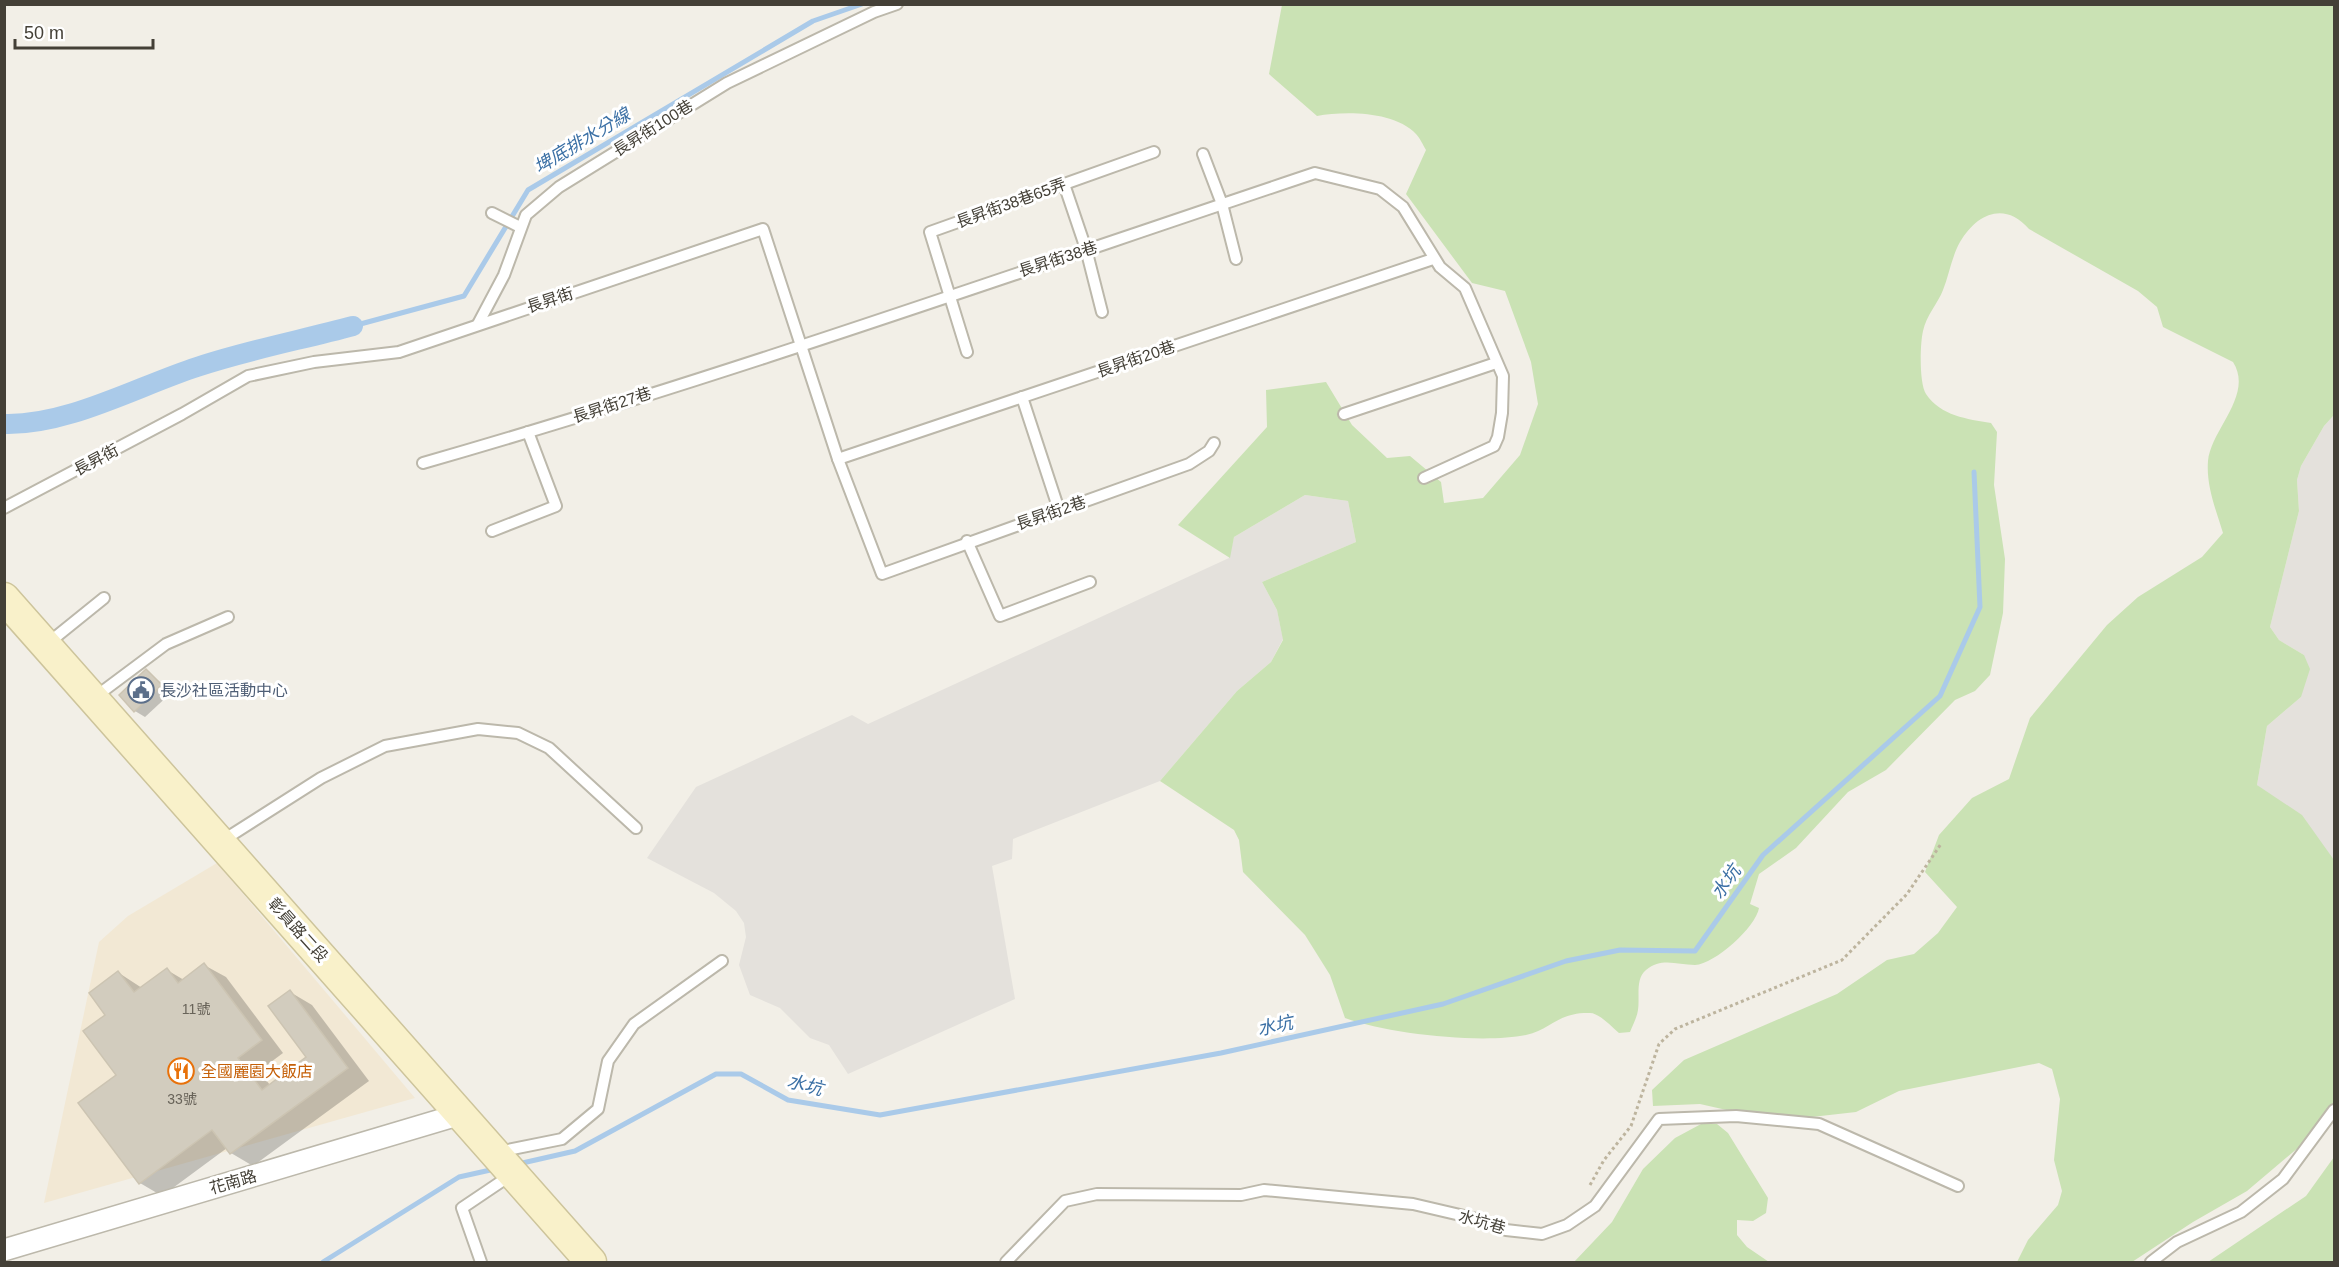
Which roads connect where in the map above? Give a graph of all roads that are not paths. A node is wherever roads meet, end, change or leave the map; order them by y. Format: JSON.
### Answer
{"nodes":[{"id":1,"x":897,"y":4,"type":"edge"},
{"id":2,"x":1154,"y":152,"type":"dead end"},
{"id":3,"x":1203,"y":154,"type":"dead end"},
{"id":4,"x":1064,"y":184,"type":"junction"},
{"id":5,"x":1222,"y":204,"type":"junction"},
{"id":6,"x":492,"y":213,"type":"dead end"},
{"id":7,"x":520,"y":227,"type":"junction"},
{"id":8,"x":1086,"y":249,"type":"junction"},
{"id":9,"x":1236,"y":259,"type":"dead end"},
{"id":10,"x":1433,"y":259,"type":"junction"},
{"id":11,"x":950,"y":295,"type":"junction"},
{"id":12,"x":1102,"y":312,"type":"dead end"},
{"id":13,"x":478,"y":324,"type":"junction"},
{"id":14,"x":800,"y":345,"type":"junction"},
{"id":15,"x":966,"y":352,"type":"dead end"},
{"id":16,"x":1496,"y":363,"type":"junction"},
{"id":17,"x":1022,"y":397,"type":"junction"},
{"id":18,"x":1344,"y":414,"type":"dead end"},
{"id":19,"x":528,"y":432,"type":"junction"},
{"id":20,"x":1214,"y":444,"type":"dead end"},
{"id":21,"x":838,"y":459,"type":"junction"},
{"id":22,"x":423,"y":463,"type":"dead end"},
{"id":23,"x":1424,"y":478,"type":"dead end"},
{"id":24,"x":4,"y":508,"type":"edge"},
{"id":25,"x":1059,"y":510,"type":"junction"},
{"id":26,"x":492,"y":531,"type":"dead end"},
{"id":27,"x":968,"y":541,"type":"junction"},
{"id":28,"x":882,"y":574,"type":"joint"},
{"id":29,"x":1090,"y":582,"type":"dead end"},
{"id":30,"x":4,"y":598,"type":"edge"},
{"id":31,"x":104,"y":598,"type":"dead end"},
{"id":32,"x":228,"y":617,"type":"dead end"},
{"id":33,"x":47,"y":644,"type":"junction"},
{"id":34,"x":93,"y":698,"type":"junction"},
{"id":35,"x":636,"y":828,"type":"dead end"},
{"id":36,"x":220,"y":843,"type":"junction"},
{"id":37,"x":722,"y":961,"type":"dead end"},
{"id":38,"x":2334,"y":1110,"type":"edge"},
{"id":39,"x":461,"y":1114,"type":"junction"},
{"id":40,"x":504,"y":1163,"type":"junction"},
{"id":41,"x":1959,"y":1186,"type":"dead end"},
{"id":42,"x":4,"y":1250,"type":"edge"},
{"id":43,"x":481,"y":1263,"type":"edge"},
{"id":44,"x":591,"y":1263,"type":"edge"},
{"id":45,"x":1006,"y":1263,"type":"edge"},
{"id":46,"x":2151,"y":1263,"type":"edge"}],
"edges":[{"from":1,"to":7,"type":"lane","name":"長昇街100巷"},
{"from":2,"to":4,"type":"lane","name":"長昇街38巷65弄"},
{"from":3,"to":5,"type":"lane"},
{"from":4,"to":8,"type":"lane"},
{"from":4,"to":11,"type":"lane","name":"長昇街38巷65弄"},
{"from":5,"to":8,"type":"lane","name":"長昇街38巷"},
{"from":5,"to":9,"type":"lane"},
{"from":5,"to":10,"type":"lane","name":"長昇街38巷"},
{"from":6,"to":7,"type":"lane"},
{"from":7,"to":13,"type":"lane","name":"長昇街100巷"},
{"from":8,"to":11,"type":"lane","name":"長昇街38巷"},
{"from":8,"to":12,"type":"lane"},
{"from":10,"to":16,"type":"lane"},
{"from":10,"to":17,"type":"lane","name":"長昇街20巷"},
{"from":11,"to":14,"type":"lane","name":"長昇街38巷"},
{"from":11,"to":15,"type":"lane"},
{"from":13,"to":14,"type":"lane","name":"長昇街"},
{"from":13,"to":24,"type":"lane","name":"長昇街"},
{"from":14,"to":19,"type":"lane","name":"長昇街27巷"},
{"from":14,"to":21,"type":"lane","name":"長昇街"},
{"from":16,"to":18,"type":"lane"},
{"from":16,"to":23,"type":"lane"},
{"from":17,"to":21,"type":"lane","name":"長昇街20巷"},
{"from":17,"to":25,"type":"lane"},
{"from":19,"to":22,"type":"lane","name":"長昇街27巷"},
{"from":19,"to":26,"type":"lane"},
{"from":20,"to":25,"type":"lane","name":"長昇街2巷"},
{"from":21,"to":28,"type":"lane","name":"長昇街"},
{"from":25,"to":27,"type":"lane","name":"長昇街2巷"},
{"from":27,"to":28,"type":"lane","name":"長昇街2巷"},
{"from":27,"to":29,"type":"lane"},
{"from":30,"to":33,"type":"main road","name":"彰員路二段"},
{"from":31,"to":33,"type":"lane"},
{"from":32,"to":34,"type":"lane"},
{"from":33,"to":34,"type":"main road","name":"彰員路二段"},
{"from":34,"to":36,"type":"main road","name":"彰員路二段"},
{"from":35,"to":36,"type":"lane"},
{"from":36,"to":39,"type":"main road","name":"彰員路二段"},
{"from":37,"to":40,"type":"lane"},
{"from":38,"to":46,"type":"lane"},
{"from":39,"to":40,"type":"main road","name":"彰員路二段"},
{"from":39,"to":42,"type":"street","name":"花南路"},
{"from":40,"to":43,"type":"lane"},
{"from":40,"to":44,"type":"main road","name":"彰員路二段"},
{"from":41,"to":45,"type":"lane","name":"水坑巷"}]}
